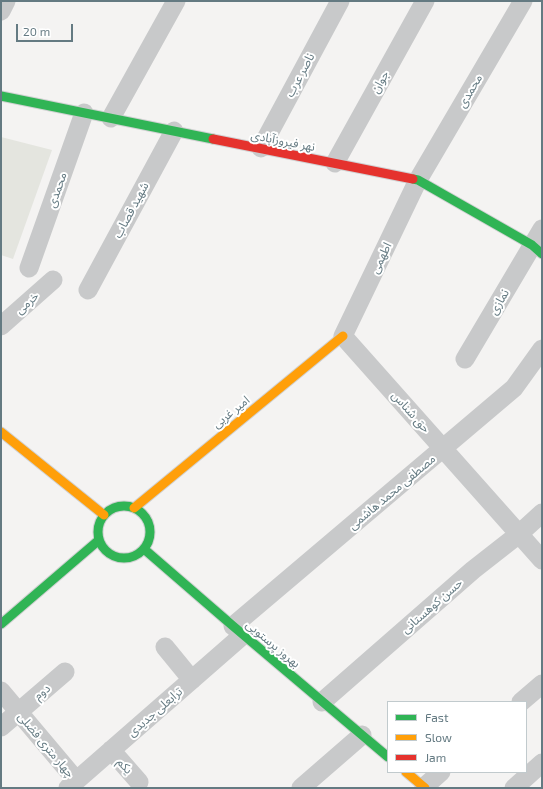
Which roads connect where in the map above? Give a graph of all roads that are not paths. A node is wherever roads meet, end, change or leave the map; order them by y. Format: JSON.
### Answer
{"nodes":[{"id":1,"x":6,"y":1,"type":"edge"},
{"id":2,"x":176,"y":1,"type":"edge"},
{"id":3,"x":340,"y":1,"type":"edge"},
{"id":4,"x":425,"y":1,"type":"edge"},
{"id":5,"x":523,"y":1,"type":"edge"},
{"id":6,"x":1,"y":11,"type":"edge"},
{"id":7,"x":1,"y":96,"type":"edge"},
{"id":8,"x":84,"y":113,"type":"junction"},
{"id":9,"x":111,"y":118,"type":"junction"},
{"id":10,"x":174,"y":131,"type":"junction"},
{"id":11,"x":260,"y":148,"type":"junction"},
{"id":12,"x":335,"y":163,"type":"junction"},
{"id":13,"x":418,"y":180,"type":"junction"},
{"id":14,"x":542,"y":229,"type":"edge"},
{"id":15,"x":537,"y":250,"type":"edge"},
{"id":16,"x":29,"y":268,"type":"dead end"},
{"id":17,"x":53,"y":280,"type":"dead end"},
{"id":18,"x":88,"y":290,"type":"dead end"},
{"id":19,"x":1,"y":326,"type":"edge"},
{"id":20,"x":343,"y":336,"type":"junction"},
{"id":21,"x":542,"y":348,"type":"edge"},
{"id":22,"x":465,"y":359,"type":"dead end"},
{"id":23,"x":1,"y":432,"type":"edge"},
{"id":24,"x":443,"y":448,"type":"junction"},
{"id":25,"x":134,"y":508,"type":"junction"},
{"id":26,"x":542,"y":513,"type":"edge"},
{"id":27,"x":104,"y":515,"type":"junction"},
{"id":28,"x":519,"y":534,"type":"junction"},
{"id":29,"x":98,"y":540,"type":"junction"},
{"id":30,"x":144,"y":549,"type":"junction"},
{"id":31,"x":542,"y":560,"type":"edge"},
{"id":32,"x":1,"y":624,"type":"edge"},
{"id":33,"x":238,"y":631,"type":"junction"},
{"id":34,"x":165,"y":647,"type":"dead end"},
{"id":35,"x":65,"y":672,"type":"dead end"},
{"id":36,"x":192,"y":680,"type":"junction"},
{"id":37,"x":542,"y":684,"type":"edge"},
{"id":38,"x":1,"y":691,"type":"edge"},
{"id":39,"x":522,"y":701,"type":"edge"},
{"id":40,"x":322,"y":702,"type":"junction"},
{"id":41,"x":19,"y":712,"type":"junction"},
{"id":42,"x":1,"y":726,"type":"edge"},
{"id":43,"x":362,"y":735,"type":"junction"},
{"id":44,"x":111,"y":750,"type":"junction"},
{"id":45,"x":387,"y":756,"type":"edge"},
{"id":46,"x":542,"y":763,"type":"edge"},
{"id":47,"x":407,"y":773,"type":"edge"},
{"id":48,"x":440,"y":773,"type":"edge"},
{"id":49,"x":139,"y":782,"type":"dead end"},
{"id":50,"x":72,"y":784,"type":"edge"},
{"id":51,"x":425,"y":787,"type":"edge"},
{"id":52,"x":301,"y":788,"type":"edge"},
{"id":53,"x":514,"y":788,"type":"edge"}],
"edges":[{"from":1,"to":6,"type":"street"},
{"from":2,"to":9,"type":"street"},
{"from":3,"to":11,"type":"street","name":"ناصر عرب"},
{"from":4,"to":12,"type":"street","name":"جوان"},
{"from":5,"to":13,"type":"street","name":"محمدی"},
{"from":7,"to":8,"type":"street","name":"نهر فیروزآبادی"},
{"from":8,"to":9,"type":"street","name":"نهر فیروزآبادی"},
{"from":8,"to":16,"type":"street","name":"محمدی"},
{"from":9,"to":10,"type":"street","name":"نهر فیروزآبادی"},
{"from":10,"to":11,"type":"street","name":"نهر فیروزآبادی"},
{"from":10,"to":18,"type":"street","name":"شهید قصاب"},
{"from":11,"to":12,"type":"street","name":"نهر فیروزآبادی"},
{"from":12,"to":13,"type":"street","name":"نهر فیروزآبادی"},
{"from":13,"to":15,"type":"street","name":"نهر فیروزآبادی"},
{"from":13,"to":20,"type":"street","name":"اطهمی"},
{"from":14,"to":15,"type":"street","name":"نمازی"},
{"from":15,"to":22,"type":"street","name":"نمازی"},
{"from":17,"to":19,"type":"street","name":"خرمی"},
{"from":20,"to":24,"type":"street","name":"حق شناس"},
{"from":20,"to":25,"type":"street","name":"امیر غربی"},
{"from":21,"to":24,"type":"street","name":"مصطفی محمد هاشمی"},
{"from":23,"to":27,"type":"street"},
{"from":24,"to":28,"type":"street","name":"حق شناس"},
{"from":24,"to":33,"type":"street","name":"مصطفی محمد هاشمی"},
{"from":25,"to":27,"type":"street"},
{"from":25,"to":30,"type":"street"},
{"from":26,"to":28,"type":"street","name":"حسن کوهستانی"},
{"from":27,"to":29,"type":"street"},
{"from":28,"to":31,"type":"street","name":"حق شناس"},
{"from":28,"to":40,"type":"street","name":"حسن کوهستانی"},
{"from":29,"to":30,"type":"street"},
{"from":29,"to":32,"type":"street"},
{"from":30,"to":33,"type":"street","name":"بهروز پرستویی"},
{"from":33,"to":36,"type":"street","name":"ترابعلی جدیدی"},
{"from":33,"to":40,"type":"street","name":"بهروز پرستویی"},
{"from":34,"to":36,"type":"street"},
{"from":35,"to":41,"type":"street","name":"دوم"},
{"from":36,"to":44,"type":"street","name":"ترابعلی جدیدی"},
{"from":37,"to":39,"type":"street"},
{"from":38,"to":41,"type":"street","name":"چهار متری فضلی"},
{"from":40,"to":43,"type":"street","name":"بهروز پرستویی"},
{"from":41,"to":42,"type":"street","name":"دوم"},
{"from":41,"to":50,"type":"street","name":"چهار متری فضلی"},
{"from":43,"to":45,"type":"street","name":"بهروز پرستویی"},
{"from":43,"to":52,"type":"street"},
{"from":44,"to":49,"type":"street","name":"یکم"},
{"from":44,"to":50,"type":"street","name":"ترابعلی جدیدی"},
{"from":46,"to":53,"type":"street"},
{"from":47,"to":51,"type":"street"},
{"from":48,"to":51,"type":"street"}]}
